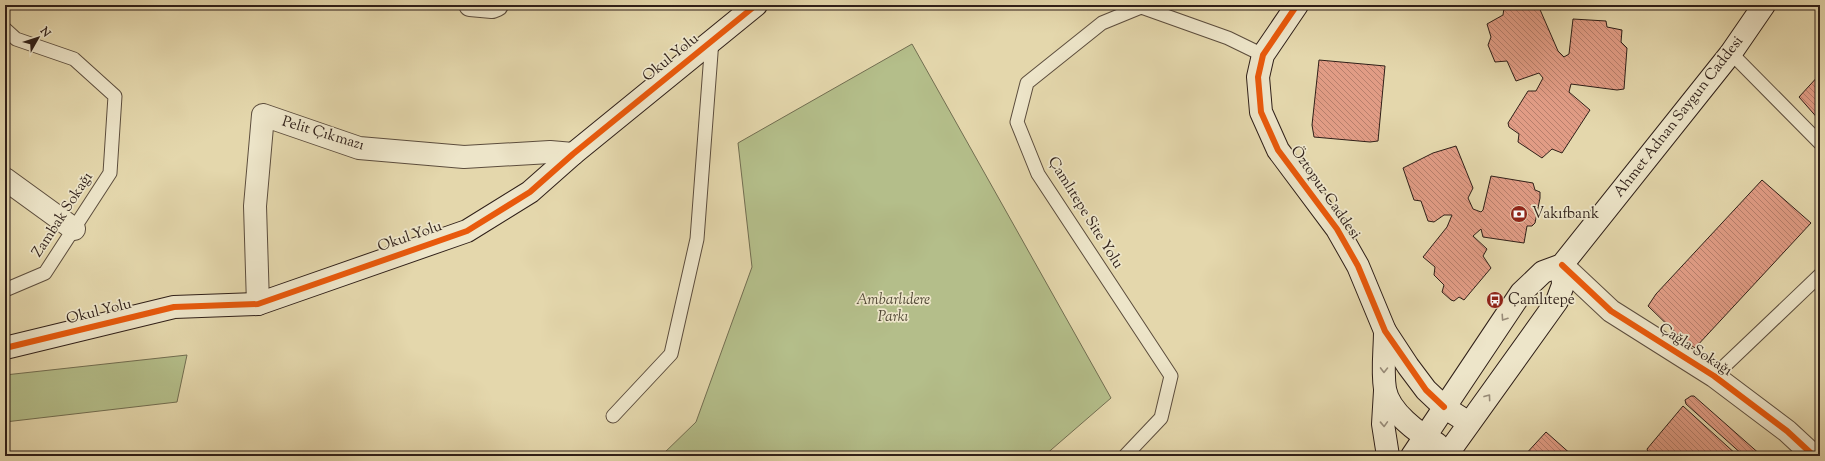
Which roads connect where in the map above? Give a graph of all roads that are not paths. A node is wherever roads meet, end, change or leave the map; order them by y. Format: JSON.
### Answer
{"nodes":[{"id":1,"x":470,"y":5,"type":"edge"},
{"id":2,"x":497,"y":5,"type":"edge"},
{"id":3,"x":756,"y":5,"type":"edge"},
{"id":4,"x":1297,"y":5,"type":"edge"},
{"id":5,"x":1764,"y":5,"type":"edge"},
{"id":6,"x":5,"y":29,"type":"edge"},
{"id":7,"x":712,"y":40,"type":"junction"},
{"id":8,"x":1731,"y":53,"type":"junction"},
{"id":9,"x":1263,"y":55,"type":"junction"},
{"id":10,"x":1820,"y":143,"type":"edge"},
{"id":11,"x":573,"y":154,"type":"junction"},
{"id":12,"x":5,"y":179,"type":"edge"},
{"id":13,"x":74,"y":229,"type":"junction"},
{"id":14,"x":1562,"y":265,"type":"junction"},
{"id":15,"x":1820,"y":275,"type":"edge"},
{"id":16,"x":5,"y":290,"type":"edge"},
{"id":17,"x":258,"y":304,"type":"junction"},
{"id":18,"x":1385,"y":331,"type":"junction"},
{"id":19,"x":5,"y":348,"type":"edge"},
{"id":20,"x":1714,"y":376,"type":"junction"},
{"id":21,"x":1385,"y":391,"type":"junction"},
{"id":22,"x":1444,"y":407,"type":"junction"},
{"id":23,"x":613,"y":416,"type":"dead end"},
{"id":24,"x":1469,"y":423,"type":"junction"},
{"id":25,"x":1424,"y":436,"type":"junction"},
{"id":26,"x":1448,"y":454,"type":"edge"},
{"id":27,"x":1124,"y":456,"type":"edge"},
{"id":28,"x":1388,"y":456,"type":"edge"},
{"id":29,"x":1412,"y":456,"type":"edge"},
{"id":30,"x":1814,"y":456,"type":"edge"}],
"edges":[{"from":1,"to":2,"type":"street"},
{"from":3,"to":7,"type":"street","name":"Okul Yolu"},
{"from":4,"to":9,"type":"street","name":"Öztopuz Caddesi"},
{"from":5,"to":8,"type":"street","name":"Ahmet Adnan Saygun Caddesi"},
{"from":6,"to":13,"type":"lane","name":"Zambak Sokağı"},
{"from":7,"to":11,"type":"street","name":"Okul Yolu"},
{"from":7,"to":23,"type":"lane"},
{"from":8,"to":10,"type":"lane"},
{"from":8,"to":14,"type":"street","name":"Ahmet Adnan Saygun Caddesi"},
{"from":9,"to":18,"type":"street","name":"Öztopuz Caddesi"},
{"from":9,"to":27,"type":"lane","name":"Çamlıtepe Site Yolu"},
{"from":11,"to":17,"type":"street","name":"Okul Yolu"},
{"from":11,"to":17,"type":"street","name":"Pelit Çıkmazı"},
{"from":12,"to":13,"type":"street"},
{"from":13,"to":16,"type":"lane","name":"Zambak Sokağı"},
{"from":14,"to":20,"type":"street","name":"Çağla Sokağı"},
{"from":14,"to":22,"type":"street","one_way":true},
{"from":24,"to":14,"type":"street","one_way":true},
{"from":15,"to":20,"type":"lane"},
{"from":17,"to":19,"type":"street","name":"Okul Yolu"},
{"from":18,"to":21,"type":"street","name":"Öztopuz Caddesi","one_way":true},
{"from":18,"to":22,"type":"street","name":"Öztopuz Caddesi"},
{"from":20,"to":30,"type":"street","name":"Çağla Sokağı"},
{"from":21,"to":25,"type":"street","name":"Öztopuz Caddesi"},
{"from":21,"to":28,"type":"street","one_way":true},
{"from":22,"to":24,"type":"street","name":"Öztopuz Caddesi"},
{"from":22,"to":25,"type":"street"},
{"from":24,"to":26,"type":"street"},
{"from":25,"to":26,"type":"street","name":"Öztopuz Caddesi"},
{"from":25,"to":29,"type":"street"}]}
